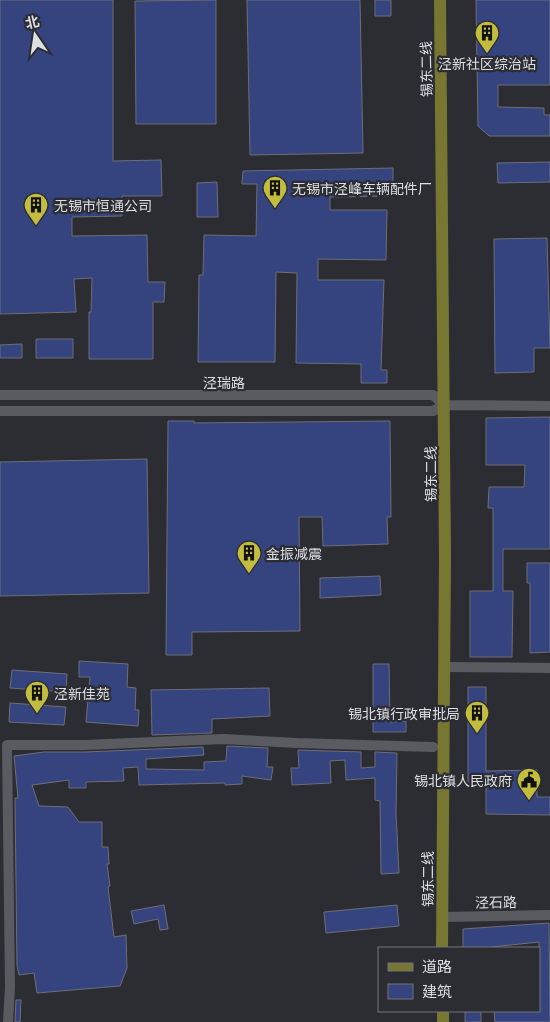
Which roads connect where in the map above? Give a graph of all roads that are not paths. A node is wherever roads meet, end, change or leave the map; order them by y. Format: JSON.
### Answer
{"nodes":[{"id":1,"x":440,"y":0,"type":"edge"},
{"id":2,"x":0,"y":395,"type":"edge"},
{"id":3,"x":444,"y":406,"type":"junction"},
{"id":4,"x":550,"y":406,"type":"edge"},
{"id":5,"x":0,"y":411,"type":"edge"},
{"id":6,"x":444,"y":667,"type":"junction"},
{"id":7,"x":550,"y":668,"type":"edge"},
{"id":8,"x":433,"y":747,"type":"dead end"},
{"id":9,"x":550,"y":915,"type":"edge"},
{"id":10,"x":442,"y":917,"type":"junction"},
{"id":11,"x":442,"y":947,"type":"edge"},
{"id":12,"x":8,"y":1022,"type":"edge"}],
"edges":[{"from":1,"to":3,"type":"main road","name":"锡东二线"},
{"from":2,"to":3,"type":"street","name":"泾瑞路"},
{"from":3,"to":4,"type":"street","name":"泾瑞路"},
{"from":3,"to":5,"type":"street","name":"泾瑞路"},
{"from":3,"to":6,"type":"main road","name":"锡东二线"},
{"from":6,"to":7,"type":"street"},
{"from":6,"to":10,"type":"main road","name":"锡东二线"},
{"from":8,"to":12,"type":"street"},
{"from":9,"to":10,"type":"street","name":"泾石路"},
{"from":10,"to":11,"type":"main road","name":"锡东二线"}]}
